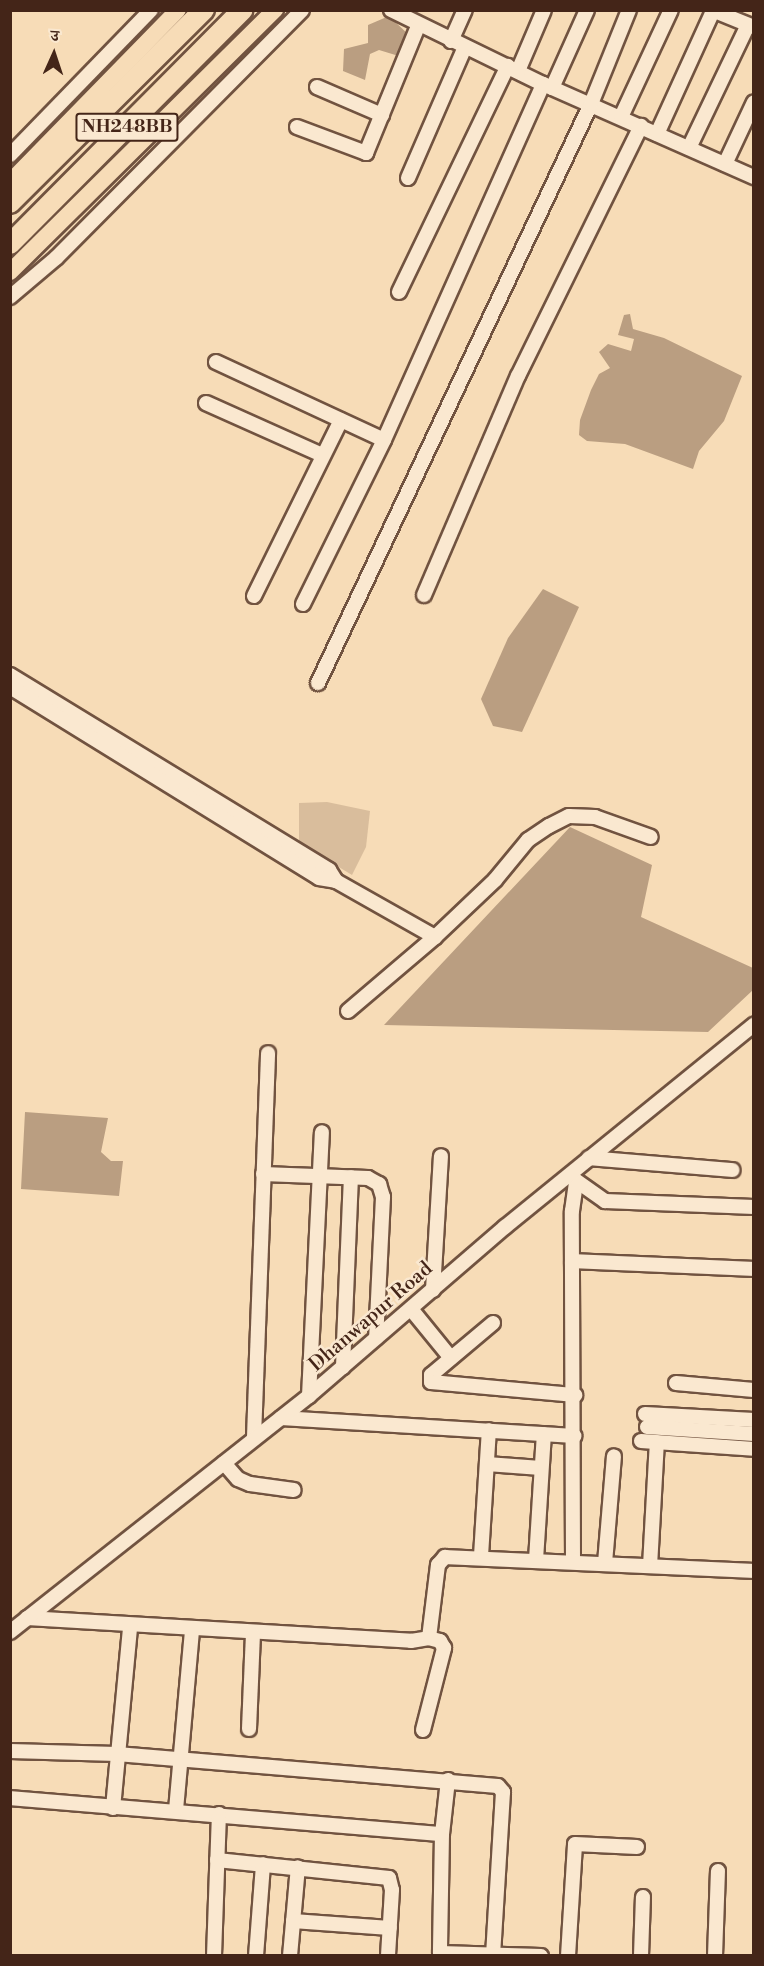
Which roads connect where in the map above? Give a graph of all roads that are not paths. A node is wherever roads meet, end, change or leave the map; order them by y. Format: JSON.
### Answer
{"nodes":[{"id":1,"x":151,"y":10,"type":"edge"},
{"id":2,"x":178,"y":10,"type":"edge"},
{"id":3,"x":204,"y":10,"type":"edge"},
{"id":4,"x":242,"y":10,"type":"edge"},
{"id":5,"x":275,"y":10,"type":"edge"},
{"id":6,"x":302,"y":10,"type":"edge"},
{"id":7,"x":391,"y":10,"type":"edge"},
{"id":8,"x":465,"y":10,"type":"edge"},
{"id":9,"x":544,"y":10,"type":"edge"},
{"id":10,"x":587,"y":10,"type":"edge"},
{"id":11,"x":629,"y":10,"type":"edge"},
{"id":12,"x":671,"y":10,"type":"edge"},
{"id":13,"x":713,"y":11,"type":"edge"},
{"id":14,"x":412,"y":19,"type":"edge"},
{"id":15,"x":751,"y":26,"type":"edge"},
{"id":16,"x":451,"y":41,"type":"junction"},
{"id":17,"x":465,"y":46,"type":"junction"},
{"id":18,"x":513,"y":69,"type":"junction"},
{"id":19,"x":547,"y":86,"type":"junction"},
{"id":20,"x":317,"y":87,"type":"dead end"},
{"id":21,"x":753,"y":102,"type":"edge"},
{"id":22,"x":591,"y":104,"type":"junction"},
{"id":23,"x":382,"y":115,"type":"junction"},
{"id":24,"x":621,"y":117,"type":"junction"},
{"id":25,"x":641,"y":126,"type":"junction"},
{"id":26,"x":297,"y":127,"type":"dead end"},
{"id":27,"x":657,"y":134,"type":"junction"},
{"id":28,"x":689,"y":148,"type":"junction"},
{"id":29,"x":10,"y":155,"type":"edge"},
{"id":30,"x":725,"y":164,"type":"junction"},
{"id":31,"x":753,"y":177,"type":"edge"},
{"id":32,"x":408,"y":178,"type":"dead end"},
{"id":33,"x":10,"y":182,"type":"edge"},
{"id":34,"x":10,"y":203,"type":"edge"},
{"id":35,"x":10,"y":244,"type":"edge"},
{"id":36,"x":10,"y":272,"type":"edge"},
{"id":37,"x":399,"y":292,"type":"dead end"},
{"id":38,"x":10,"y":297,"type":"edge"},
{"id":39,"x":216,"y":362,"type":"dead end"},
{"id":40,"x":206,"y":403,"type":"dead end"},
{"id":41,"x":341,"y":420,"type":"junction"},
{"id":42,"x":384,"y":440,"type":"junction"},
{"id":43,"x":322,"y":455,"type":"junction"},
{"id":44,"x":424,"y":595,"type":"dead end"},
{"id":45,"x":254,"y":596,"type":"dead end"},
{"id":46,"x":303,"y":604,"type":"dead end"},
{"id":47,"x":10,"y":675,"type":"edge"},
{"id":48,"x":318,"y":683,"type":"dead end"},
{"id":49,"x":10,"y":687,"type":"edge"},
{"id":50,"x":155,"y":770,"type":"junction"},
{"id":51,"x":651,"y":837,"type":"dead end"},
{"id":52,"x":435,"y":937,"type":"junction"},
{"id":53,"x":348,"y":1011,"type":"dead end"},
{"id":54,"x":753,"y":1025,"type":"edge"},
{"id":55,"x":268,"y":1053,"type":"dead end"},
{"id":56,"x":322,"y":1132,"type":"dead end"},
{"id":57,"x":441,"y":1156,"type":"dead end"},
{"id":58,"x":589,"y":1158,"type":"junction"},
{"id":59,"x":733,"y":1170,"type":"dead end"},
{"id":60,"x":263,"y":1174,"type":"junction"},
{"id":61,"x":320,"y":1176,"type":"junction"},
{"id":62,"x":351,"y":1177,"type":"junction"},
{"id":63,"x":573,"y":1179,"type":"junction"},
{"id":64,"x":753,"y":1207,"type":"edge"},
{"id":65,"x":572,"y":1261,"type":"junction"},
{"id":66,"x":753,"y":1269,"type":"edge"},
{"id":67,"x":433,"y":1290,"type":"junction"},
{"id":68,"x":411,"y":1309,"type":"junction"},
{"id":69,"x":493,"y":1323,"type":"dead end"},
{"id":70,"x":376,"y":1338,"type":"junction"},
{"id":71,"x":452,"y":1358,"type":"junction"},
{"id":72,"x":343,"y":1367,"type":"junction"},
{"id":73,"x":676,"y":1383,"type":"dead end"},
{"id":74,"x":753,"y":1390,"type":"edge"},
{"id":75,"x":575,"y":1395,"type":"junction"},
{"id":76,"x":309,"y":1396,"type":"junction"},
{"id":77,"x":281,"y":1418,"type":"junction"},
{"id":78,"x":753,"y":1420,"type":"edge"},
{"id":79,"x":489,"y":1430,"type":"junction"},
{"id":80,"x":544,"y":1434,"type":"junction"},
{"id":81,"x":753,"y":1434,"type":"edge"},
{"id":82,"x":574,"y":1436,"type":"junction"},
{"id":83,"x":254,"y":1437,"type":"junction"},
{"id":84,"x":640,"y":1441,"type":"dead end"},
{"id":85,"x":657,"y":1442,"type":"junction"},
{"id":86,"x":753,"y":1449,"type":"edge"},
{"id":87,"x":614,"y":1456,"type":"dead end"},
{"id":88,"x":224,"y":1463,"type":"junction"},
{"id":89,"x":487,"y":1464,"type":"junction"},
{"id":90,"x":541,"y":1468,"type":"junction"},
{"id":91,"x":294,"y":1490,"type":"dead end"},
{"id":92,"x":481,"y":1556,"type":"junction"},
{"id":93,"x":536,"y":1560,"type":"junction"},
{"id":94,"x":573,"y":1561,"type":"junction"},
{"id":95,"x":605,"y":1563,"type":"junction"},
{"id":96,"x":650,"y":1566,"type":"junction"},
{"id":97,"x":753,"y":1571,"type":"edge"},
{"id":98,"x":27,"y":1618,"type":"junction"},
{"id":99,"x":130,"y":1627,"type":"junction"},
{"id":100,"x":192,"y":1630,"type":"junction"},
{"id":101,"x":10,"y":1632,"type":"edge"},
{"id":102,"x":253,"y":1635,"type":"junction"},
{"id":103,"x":429,"y":1638,"type":"junction"},
{"id":104,"x":249,"y":1729,"type":"dead end"},
{"id":105,"x":423,"y":1730,"type":"dead end"},
{"id":106,"x":10,"y":1751,"type":"edge"},
{"id":107,"x":117,"y":1754,"type":"junction"},
{"id":108,"x":180,"y":1761,"type":"junction"},
{"id":109,"x":448,"y":1780,"type":"junction"},
{"id":110,"x":10,"y":1798,"type":"edge"},
{"id":111,"x":113,"y":1808,"type":"junction"},
{"id":112,"x":176,"y":1810,"type":"junction"},
{"id":113,"x":219,"y":1814,"type":"junction"},
{"id":114,"x":442,"y":1834,"type":"junction"},
{"id":115,"x":637,"y":1847,"type":"dead end"},
{"id":116,"x":217,"y":1860,"type":"junction"},
{"id":117,"x":263,"y":1864,"type":"junction"},
{"id":118,"x":298,"y":1867,"type":"junction"},
{"id":119,"x":718,"y":1871,"type":"dead end"},
{"id":120,"x":643,"y":1897,"type":"dead end"},
{"id":121,"x":293,"y":1921,"type":"junction"},
{"id":122,"x":390,"y":1928,"type":"junction"},
{"id":123,"x":493,"y":1955,"type":"edge"},
{"id":124,"x":214,"y":1956,"type":"edge"},
{"id":125,"x":256,"y":1956,"type":"edge"},
{"id":126,"x":290,"y":1956,"type":"edge"},
{"id":127,"x":388,"y":1956,"type":"edge"},
{"id":128,"x":541,"y":1956,"type":"edge"},
{"id":129,"x":568,"y":1956,"type":"edge"},
{"id":130,"x":641,"y":1956,"type":"edge"},
{"id":131,"x":715,"y":1956,"type":"edge"}],
"edges":[{"from":1,"to":29,"type":"street"},
{"from":2,"to":33,"type":"main road"},
{"from":3,"to":34,"type":"highway","number":"NH248BB"},
{"from":4,"to":35,"type":"highway","number":"NH248BB"},
{"from":5,"to":36,"type":"main road"},
{"from":6,"to":38,"type":"street"},
{"from":7,"to":14,"type":"street"},
{"from":8,"to":16,"type":"street"},
{"from":9,"to":18,"type":"street"},
{"from":10,"to":19,"type":"street"},
{"from":11,"to":22,"type":"street"},
{"from":12,"to":24,"type":"street"},
{"from":13,"to":15,"type":"street"},
{"from":13,"to":27,"type":"street"},
{"from":14,"to":16,"type":"street"},
{"from":14,"to":23,"type":"street"},
{"from":15,"to":28,"type":"street"},
{"from":16,"to":17,"type":"street"},
{"from":17,"to":18,"type":"street"},
{"from":17,"to":32,"type":"street"},
{"from":18,"to":19,"type":"street"},
{"from":18,"to":37,"type":"street"},
{"from":19,"to":22,"type":"street"},
{"from":19,"to":42,"type":"street"},
{"from":20,"to":23,"type":"street"},
{"from":21,"to":30,"type":"street"},
{"from":22,"to":24,"type":"street"},
{"from":22,"to":48,"type":"street"},
{"from":23,"to":26,"type":"street"},
{"from":24,"to":25,"type":"street"},
{"from":25,"to":27,"type":"street"},
{"from":25,"to":44,"type":"street"},
{"from":27,"to":28,"type":"street"},
{"from":28,"to":30,"type":"street"},
{"from":30,"to":31,"type":"street"},
{"from":39,"to":41,"type":"street"},
{"from":40,"to":43,"type":"street"},
{"from":41,"to":42,"type":"street"},
{"from":41,"to":43,"type":"street"},
{"from":42,"to":46,"type":"street"},
{"from":43,"to":45,"type":"street"},
{"from":47,"to":50,"type":"street"},
{"from":49,"to":50,"type":"street"},
{"from":50,"to":52,"type":"street"},
{"from":51,"to":52,"type":"street"},
{"from":52,"to":53,"type":"street"},
{"from":54,"to":58,"type":"street","name":"Dhanwapur Road"},
{"from":55,"to":60,"type":"street"},
{"from":56,"to":61,"type":"street"},
{"from":57,"to":67,"type":"street"},
{"from":58,"to":59,"type":"street"},
{"from":58,"to":63,"type":"street","name":"Dhanwapur Road"},
{"from":60,"to":61,"type":"street"},
{"from":60,"to":83,"type":"street"},
{"from":61,"to":62,"type":"street"},
{"from":61,"to":76,"type":"street"},
{"from":62,"to":70,"type":"street"},
{"from":62,"to":72,"type":"street"},
{"from":63,"to":64,"type":"street"},
{"from":63,"to":65,"type":"street"},
{"from":63,"to":67,"type":"street","name":"Dhanwapur Road"},
{"from":65,"to":66,"type":"street"},
{"from":65,"to":75,"type":"street"},
{"from":67,"to":68,"type":"street","name":"Dhanwapur Road"},
{"from":68,"to":70,"type":"street","name":"Dhanwapur Road"},
{"from":68,"to":71,"type":"street"},
{"from":69,"to":71,"type":"street"},
{"from":70,"to":72,"type":"street","name":"Dhanwapur Road"},
{"from":71,"to":75,"type":"street"},
{"from":72,"to":76,"type":"street","name":"Dhanwapur Road"},
{"from":73,"to":74,"type":"street"},
{"from":75,"to":82,"type":"street"},
{"from":76,"to":77,"type":"street","name":"Dhanwapur Road"},
{"from":77,"to":79,"type":"street"},
{"from":77,"to":83,"type":"street","name":"Dhanwapur Road"},
{"from":78,"to":81,"type":"street"},
{"from":79,"to":80,"type":"street"},
{"from":79,"to":89,"type":"street"},
{"from":80,"to":82,"type":"street"},
{"from":80,"to":90,"type":"street"},
{"from":82,"to":94,"type":"street"},
{"from":83,"to":88,"type":"street","name":"Dhanwapur Road"},
{"from":84,"to":85,"type":"street"},
{"from":85,"to":86,"type":"street"},
{"from":85,"to":96,"type":"street"},
{"from":87,"to":95,"type":"street"},
{"from":88,"to":91,"type":"street"},
{"from":88,"to":98,"type":"street","name":"Dhanwapur Road"},
{"from":89,"to":90,"type":"street"},
{"from":89,"to":92,"type":"street"},
{"from":90,"to":93,"type":"street"},
{"from":92,"to":93,"type":"street"},
{"from":92,"to":103,"type":"street"},
{"from":93,"to":94,"type":"street"},
{"from":94,"to":95,"type":"street"},
{"from":95,"to":96,"type":"street"},
{"from":96,"to":97,"type":"street"},
{"from":98,"to":99,"type":"street"},
{"from":98,"to":101,"type":"street","name":"Dhanwapur Road"},
{"from":99,"to":100,"type":"street"},
{"from":99,"to":107,"type":"street"},
{"from":100,"to":102,"type":"street"},
{"from":100,"to":108,"type":"street"},
{"from":102,"to":103,"type":"street"},
{"from":102,"to":104,"type":"street"},
{"from":103,"to":105,"type":"street"},
{"from":106,"to":107,"type":"street"},
{"from":107,"to":108,"type":"street"},
{"from":107,"to":111,"type":"street"},
{"from":108,"to":109,"type":"street"},
{"from":108,"to":112,"type":"street"},
{"from":109,"to":114,"type":"street"},
{"from":109,"to":123,"type":"street"},
{"from":110,"to":111,"type":"street"},
{"from":111,"to":112,"type":"street"},
{"from":112,"to":113,"type":"street"},
{"from":113,"to":114,"type":"street"},
{"from":113,"to":116,"type":"street"},
{"from":114,"to":123,"type":"street"},
{"from":115,"to":129,"type":"street"},
{"from":116,"to":117,"type":"street"},
{"from":116,"to":124,"type":"street"},
{"from":117,"to":118,"type":"street"},
{"from":117,"to":125,"type":"street"},
{"from":118,"to":121,"type":"street"},
{"from":118,"to":122,"type":"street"},
{"from":119,"to":131,"type":"street"},
{"from":120,"to":130,"type":"street"},
{"from":121,"to":122,"type":"street"},
{"from":121,"to":126,"type":"street"},
{"from":122,"to":127,"type":"street"},
{"from":123,"to":128,"type":"street"}]}
